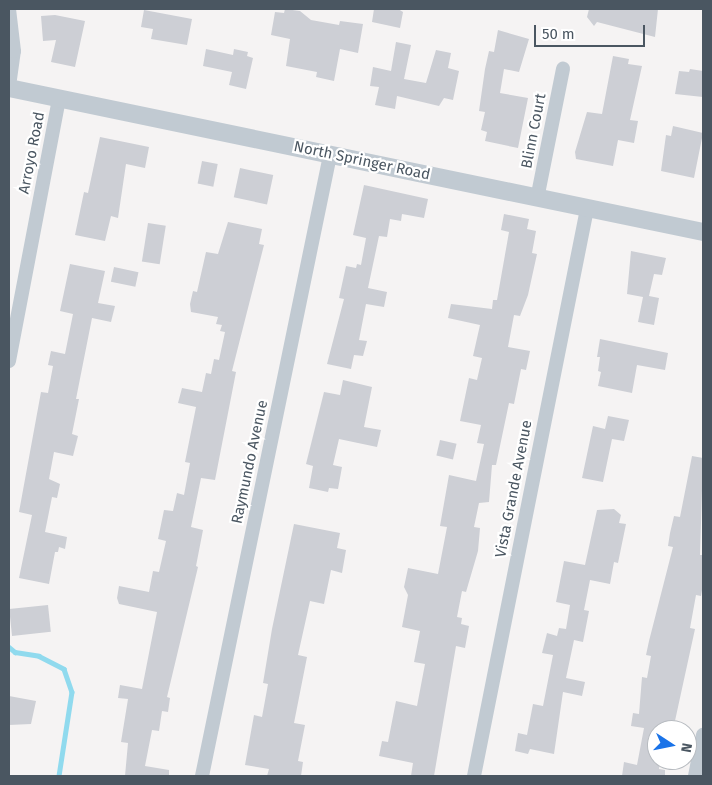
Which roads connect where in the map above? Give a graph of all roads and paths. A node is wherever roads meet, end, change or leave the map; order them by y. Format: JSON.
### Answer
{"nodes":[{"id":1,"x":9,"y":9,"type":"edge"},
{"id":2,"x":564,"y":69,"type":"dead end"},
{"id":3,"x":9,"y":87,"type":"edge"},
{"id":4,"x":59,"y":99,"type":"junction"},
{"id":5,"x":330,"y":154,"type":"junction"},
{"id":6,"x":536,"y":199,"type":"junction"},
{"id":7,"x":587,"y":209,"type":"junction"},
{"id":8,"x":703,"y":232,"type":"edge"},
{"id":9,"x":9,"y":362,"type":"edge"},
{"id":10,"x":703,"y":734,"type":"edge"},
{"id":11,"x":202,"y":776,"type":"edge"},
{"id":12,"x":474,"y":776,"type":"edge"},
{"id":13,"x":695,"y":776,"type":"edge"}],
"edges":[{"from":1,"to":3,"type":"street"},
{"from":2,"to":6,"type":"street","name":"Blinn Court"},
{"from":3,"to":4,"type":"street","name":"North Springer Road"},
{"from":4,"to":5,"type":"street","name":"North Springer Road"},
{"from":4,"to":9,"type":"street","name":"Arroyo Road"},
{"from":5,"to":6,"type":"street","name":"North Springer Road"},
{"from":5,"to":11,"type":"street","name":"Raymundo Avenue"},
{"from":6,"to":7,"type":"street","name":"North Springer Road"},
{"from":7,"to":8,"type":"street","name":"North Springer Road"},
{"from":7,"to":12,"type":"street","name":"Vista Grande Avenue"},
{"from":10,"to":13,"type":"street"}]}
